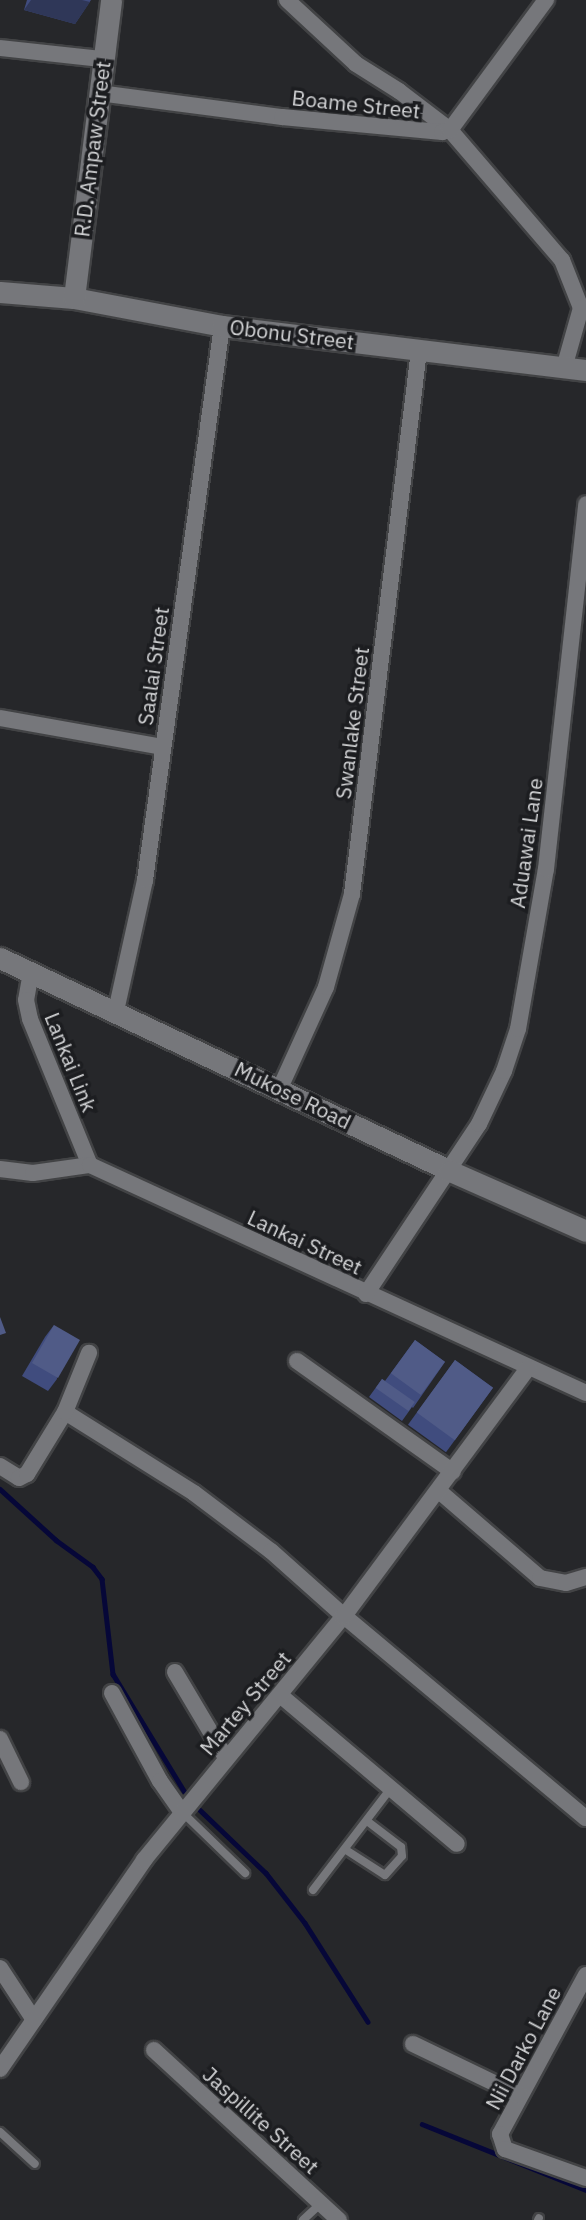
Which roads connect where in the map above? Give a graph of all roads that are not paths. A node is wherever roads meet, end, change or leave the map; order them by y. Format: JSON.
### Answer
{"nodes":[{"id":1,"x":111,"y":0,"type":"edge"},
{"id":2,"x":286,"y":0,"type":"edge"},
{"id":3,"x":546,"y":0,"type":"edge"},
{"id":4,"x":0,"y":48,"type":"edge"},
{"id":5,"x":102,"y":60,"type":"junction"},
{"id":6,"x":99,"y":93,"type":"junction"},
{"id":7,"x":450,"y":130,"type":"junction"},
{"id":8,"x":0,"y":292,"type":"edge"},
{"id":9,"x":74,"y":299,"type":"junction"},
{"id":10,"x":222,"y":326,"type":"junction"},
{"id":11,"x":419,"y":351,"type":"junction"},
{"id":12,"x":564,"y":368,"type":"junction"},
{"id":13,"x":586,"y":370,"type":"edge"},
{"id":14,"x":586,"y":504,"type":"edge"},
{"id":15,"x":0,"y":718,"type":"edge"},
{"id":16,"x":162,"y":747,"type":"junction"},
{"id":17,"x":0,"y":958,"type":"edge"},
{"id":18,"x":31,"y":972,"type":"junction"},
{"id":19,"x":116,"y":1011,"type":"junction"},
{"id":20,"x":280,"y":1088,"type":"junction"},
{"id":21,"x":90,"y":1165,"type":"junction"},
{"id":22,"x":0,"y":1169,"type":"edge"},
{"id":23,"x":450,"y":1171,"type":"junction"},
{"id":24,"x":586,"y":1231,"type":"edge"},
{"id":25,"x":366,"y":1294,"type":"junction"},
{"id":26,"x":89,"y":1353,"type":"dead end"},
{"id":27,"x":297,"y":1361,"type":"dead end"},
{"id":28,"x":528,"y":1368,"type":"junction"},
{"id":29,"x":586,"y":1393,"type":"edge"},
{"id":30,"x":65,"y":1412,"type":"junction"},
{"id":31,"x":0,"y":1466,"type":"edge"},
{"id":32,"x":453,"y":1472,"type":"junction"},
{"id":33,"x":439,"y":1491,"type":"junction"},
{"id":34,"x":586,"y":1577,"type":"edge"},
{"id":35,"x":344,"y":1616,"type":"junction"},
{"id":36,"x":175,"y":1672,"type":"dead end"},
{"id":37,"x":112,"y":1693,"type":"dead end"},
{"id":38,"x":280,"y":1695,"type":"junction"},
{"id":39,"x":0,"y":1739,"type":"edge"},
{"id":40,"x":226,"y":1758,"type":"junction"},
{"id":41,"x":21,"y":1782,"type":"dead end"},
{"id":42,"x":391,"y":1788,"type":"junction"},
{"id":43,"x":182,"y":1812,"type":"junction"},
{"id":44,"x":586,"y":1818,"type":"edge"},
{"id":45,"x":367,"y":1821,"type":"junction"},
{"id":46,"x":457,"y":1844,"type":"dead end"},
{"id":47,"x":346,"y":1850,"type":"junction"},
{"id":48,"x":245,"y":1873,"type":"dead end"},
{"id":49,"x":313,"y":1891,"type":"dead end"},
{"id":50,"x":0,"y":1968,"type":"edge"},
{"id":51,"x":586,"y":1975,"type":"edge"},
{"id":52,"x":34,"y":2020,"type":"junction"},
{"id":53,"x":413,"y":2044,"type":"dead end"},
{"id":54,"x":154,"y":2050,"type":"dead end"},
{"id":55,"x":0,"y":2069,"type":"edge"},
{"id":56,"x":519,"y":2095,"type":"junction"},
{"id":57,"x":0,"y":2132,"type":"edge"},
{"id":58,"x":35,"y":2164,"type":"dead end"},
{"id":59,"x":586,"y":2178,"type":"edge"},
{"id":60,"x":320,"y":2203,"type":"junction"},
{"id":61,"x":303,"y":2220,"type":"edge"},
{"id":62,"x":339,"y":2220,"type":"edge"}],
"edges":[{"from":1,"to":5,"type":"street","name":"R.D. Ampaw Street"},
{"from":2,"to":7,"type":"street"},
{"from":3,"to":7,"type":"street","name":"Boame Street"},
{"from":4,"to":5,"type":"street"},
{"from":5,"to":6,"type":"street","name":"R.D. Ampaw Street"},
{"from":6,"to":7,"type":"street","name":"Boame Street"},
{"from":6,"to":9,"type":"street","name":"R.D. Ampaw Street"},
{"from":7,"to":12,"type":"street"},
{"from":8,"to":9,"type":"street","name":"Obonu Street"},
{"from":9,"to":10,"type":"street","name":"Obonu Street"},
{"from":10,"to":11,"type":"street","name":"Obonu Street"},
{"from":10,"to":16,"type":"street","name":"Saalai Street"},
{"from":11,"to":12,"type":"street","name":"Obonu Street"},
{"from":11,"to":20,"type":"street","name":"Swanlake Street"},
{"from":12,"to":13,"type":"street","name":"Obonu Street"},
{"from":14,"to":23,"type":"street","name":"Aduawai Lane"},
{"from":15,"to":16,"type":"street"},
{"from":16,"to":19,"type":"street","name":"Saalai Street"},
{"from":17,"to":18,"type":"street","name":"Mukose Road"},
{"from":18,"to":19,"type":"street","name":"Mukose Road"},
{"from":18,"to":21,"type":"street","name":"Lankai Link"},
{"from":19,"to":20,"type":"street","name":"Mukose Road"},
{"from":20,"to":23,"type":"street","name":"Mukose Road"},
{"from":21,"to":22,"type":"street"},
{"from":21,"to":25,"type":"street","name":"Lankai Street"},
{"from":23,"to":24,"type":"street","name":"Mukose Road"},
{"from":23,"to":25,"type":"street","name":"Aduawai Lane"},
{"from":25,"to":28,"type":"street","name":"Lankai Street"},
{"from":26,"to":30,"type":"street"},
{"from":27,"to":32,"type":"street"},
{"from":28,"to":29,"type":"street","name":"Lankai Street"},
{"from":28,"to":32,"type":"street","name":"Martey Street"},
{"from":30,"to":31,"type":"street"},
{"from":30,"to":35,"type":"street"},
{"from":32,"to":33,"type":"street","name":"Martey Street"},
{"from":33,"to":34,"type":"street"},
{"from":33,"to":35,"type":"street","name":"Martey Street"},
{"from":35,"to":38,"type":"street","name":"Martey Street"},
{"from":35,"to":44,"type":"street"},
{"from":36,"to":40,"type":"street"},
{"from":37,"to":43,"type":"street"},
{"from":38,"to":40,"type":"street","name":"Martey Street"},
{"from":38,"to":42,"type":"street"},
{"from":39,"to":41,"type":"street"},
{"from":40,"to":43,"type":"street","name":"Martey Street"},
{"from":42,"to":45,"type":"lane"},
{"from":42,"to":46,"type":"street"},
{"from":43,"to":48,"type":"lane"},
{"from":43,"to":52,"type":"street","name":"Martey Street"},
{"from":45,"to":47,"type":"lane"},
{"from":45,"to":47,"type":"lane"},
{"from":47,"to":49,"type":"lane"},
{"from":50,"to":52,"type":"street"},
{"from":51,"to":56,"type":"street","name":"Nii Darko Lane"},
{"from":52,"to":55,"type":"street","name":"Martey Street"},
{"from":53,"to":56,"type":"street"},
{"from":54,"to":60,"type":"street","name":"Jaspillite Street"},
{"from":56,"to":59,"type":"street","name":"Nii Darko Lane"},
{"from":57,"to":58,"type":"lane"},
{"from":60,"to":61,"type":"lane"},
{"from":60,"to":62,"type":"street","name":"Jaspillite Street"}]}
